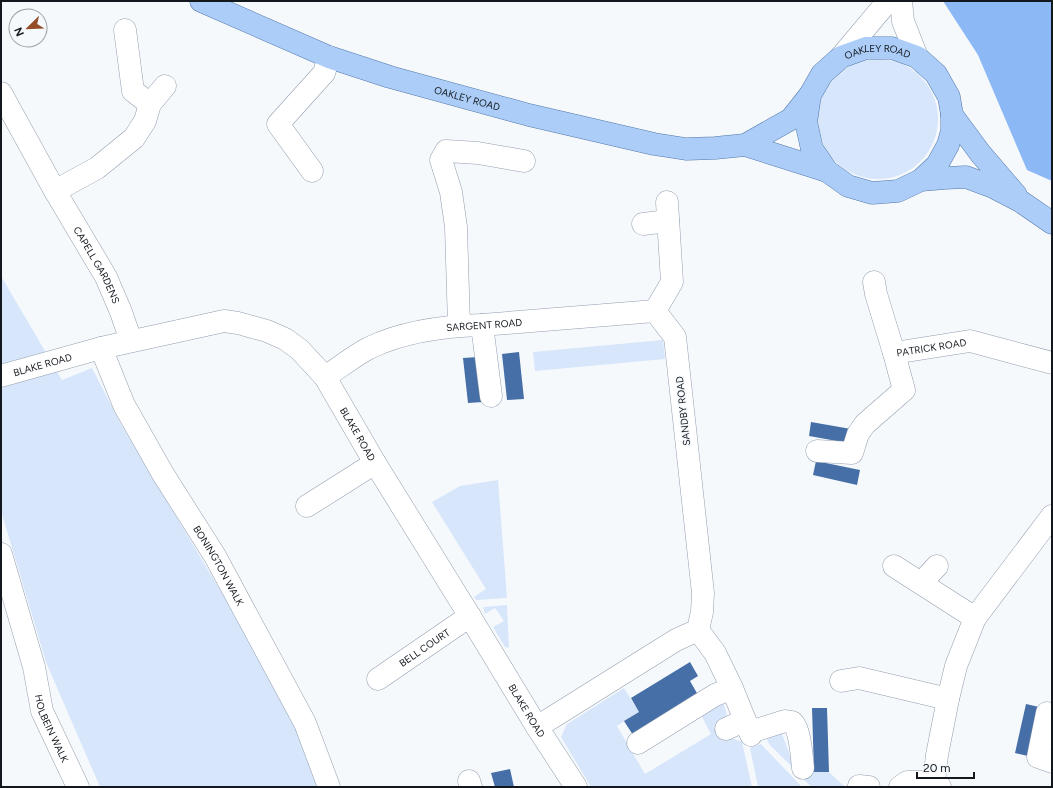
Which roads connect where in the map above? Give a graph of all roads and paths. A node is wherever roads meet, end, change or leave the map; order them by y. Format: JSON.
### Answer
{"nodes":[{"id":1,"x":201,"y":1,"type":"edge"},
{"id":2,"x":888,"y":1,"type":"edge"},
{"id":3,"x":901,"y":1,"type":"edge"},
{"id":4,"x":125,"y":30,"type":"dead end"},
{"id":5,"x":329,"y":57,"type":"junction"},
{"id":6,"x":841,"y":57,"type":"junction"},
{"id":7,"x":917,"y":57,"type":"junction"},
{"id":8,"x":165,"y":86,"type":"dead end"},
{"id":9,"x":1,"y":93,"type":"edge"},
{"id":10,"x":810,"y":95,"type":"junction"},
{"id":11,"x":150,"y":104,"type":"junction"},
{"id":12,"x":952,"y":116,"type":"junction"},
{"id":13,"x":745,"y":145,"type":"junction"},
{"id":14,"x":524,"y":161,"type":"dead end"},
{"id":15,"x":312,"y":170,"type":"dead end"},
{"id":16,"x":827,"y":172,"type":"junction"},
{"id":17,"x":921,"y":180,"type":"junction"},
{"id":18,"x":55,"y":191,"type":"junction"},
{"id":19,"x":1020,"y":200,"type":"junction"},
{"id":20,"x":1052,"y":223,"type":"edge"},
{"id":21,"x":643,"y":224,"type":"dead end"},
{"id":22,"x":874,"y":282,"type":"dead end"},
{"id":23,"x":655,"y":311,"type":"junction"},
{"id":24,"x":459,"y":325,"type":"junction"},
{"id":25,"x":482,"y":325,"type":"junction"},
{"id":26,"x":131,"y":341,"type":"junction"},
{"id":27,"x":101,"y":348,"type":"junction"},
{"id":28,"x":894,"y":352,"type":"junction"},
{"id":29,"x":1052,"y":363,"type":"edge"},
{"id":30,"x":1,"y":376,"type":"edge"},
{"id":31,"x":325,"y":377,"type":"junction"},
{"id":32,"x":491,"y":396,"type":"dead end"},
{"id":33,"x":817,"y":451,"type":"dead end"},
{"id":34,"x":375,"y":463,"type":"junction"},
{"id":35,"x":307,"y":506,"type":"dead end"},
{"id":36,"x":1052,"y":516,"type":"edge"},
{"id":37,"x":1,"y":554,"type":"edge"},
{"id":38,"x":894,"y":566,"type":"dead end"},
{"id":39,"x":936,"y":566,"type":"dead end"},
{"id":40,"x":921,"y":583,"type":"junction"},
{"id":41,"x":470,"y":616,"type":"junction"},
{"id":42,"x":975,"y":618,"type":"junction"},
{"id":43,"x":698,"y":630,"type":"junction"},
{"id":44,"x":378,"y":679,"type":"dead end"},
{"id":45,"x":841,"y":681,"type":"dead end"},
{"id":46,"x":732,"y":688,"type":"junction"},
{"id":47,"x":948,"y":699,"type":"junction"},
{"id":48,"x":1047,"y":713,"type":"dead end"},
{"id":49,"x":536,"y":727,"type":"junction"},
{"id":50,"x":638,"y":744,"type":"dead end"},
{"id":51,"x":1052,"y":762,"type":"edge"},
{"id":52,"x":803,"y":768,"type":"dead end"},
{"id":53,"x":904,"y":784,"type":"edge"},
{"id":54,"x":937,"y":784,"type":"edge"},
{"id":55,"x":78,"y":787,"type":"edge"},
{"id":56,"x":329,"y":787,"type":"edge"},
{"id":57,"x":576,"y":787,"type":"edge"}],
"edges":[{"from":1,"to":5,"type":"main road","name":"OAKLEY ROAD"},
{"from":2,"to":6,"type":"street"},
{"from":3,"to":7,"type":"street"},
{"from":4,"to":11,"type":"street"},
{"from":5,"to":13,"type":"main road","name":"OAKLEY ROAD"},
{"from":5,"to":15,"type":"street"},
{"from":6,"to":7,"type":"main road","name":"OAKLEY ROAD"},
{"from":6,"to":10,"type":"main road","name":"OAKLEY ROAD"},
{"from":7,"to":12,"type":"main road","name":"OAKLEY ROAD"},
{"from":8,"to":11,"type":"street"},
{"from":9,"to":18,"type":"street","name":"CAPELL GARDENS"},
{"from":10,"to":13,"type":"main road","name":"OAKLEY ROAD"},
{"from":10,"to":16,"type":"main road","name":"OAKLEY ROAD"},
{"from":11,"to":18,"type":"street"},
{"from":12,"to":17,"type":"main road","name":"OAKLEY ROAD"},
{"from":12,"to":19,"type":"main road","name":"OAKLEY ROAD"},
{"from":13,"to":16,"type":"main road","name":"OAKLEY ROAD"},
{"from":14,"to":24,"type":"street"},
{"from":16,"to":17,"type":"main road","name":"OAKLEY ROAD"},
{"from":17,"to":19,"type":"main road","name":"OAKLEY ROAD"},
{"from":18,"to":26,"type":"street","name":"CAPELL GARDENS"},
{"from":19,"to":20,"type":"main road","name":"OAKLEY ROAD"},
{"from":21,"to":23,"type":"street"},
{"from":22,"to":28,"type":"street"},
{"from":23,"to":25,"type":"street","name":"SARGENT ROAD"},
{"from":23,"to":43,"type":"street","name":"SANDBY ROAD"},
{"from":24,"to":25,"type":"street","name":"SARGENT ROAD"},
{"from":24,"to":31,"type":"street","name":"SARGENT ROAD"},
{"from":25,"to":32,"type":"street"},
{"from":26,"to":27,"type":"street","name":"BLAKE ROAD"},
{"from":26,"to":31,"type":"street","name":"BLAKE ROAD"},
{"from":27,"to":30,"type":"street","name":"BLAKE ROAD"},
{"from":27,"to":56,"type":"street","name":"BONINGTON WALK"},
{"from":28,"to":29,"type":"street","name":"PATRICK ROAD"},
{"from":28,"to":33,"type":"street","name":"PATRICK ROAD"},
{"from":31,"to":34,"type":"street","name":"BLAKE ROAD"},
{"from":34,"to":35,"type":"street"},
{"from":34,"to":41,"type":"street","name":"BLAKE ROAD"},
{"from":36,"to":42,"type":"street"},
{"from":37,"to":55,"type":"street","name":"HOLBEIN WALK"},
{"from":38,"to":40,"type":"street"},
{"from":39,"to":40,"type":"street"},
{"from":40,"to":42,"type":"street"},
{"from":41,"to":44,"type":"street","name":"BELL COURT"},
{"from":41,"to":49,"type":"street","name":"BLAKE ROAD"},
{"from":42,"to":47,"type":"street"},
{"from":43,"to":46,"type":"street"},
{"from":43,"to":49,"type":"street"},
{"from":45,"to":47,"type":"street"},
{"from":46,"to":50,"type":"street"},
{"from":46,"to":52,"type":"street"},
{"from":47,"to":54,"type":"street"},
{"from":48,"to":51,"type":"street"},
{"from":49,"to":57,"type":"street","name":"BLAKE ROAD"},
{"from":53,"to":54,"type":"street"}]}
